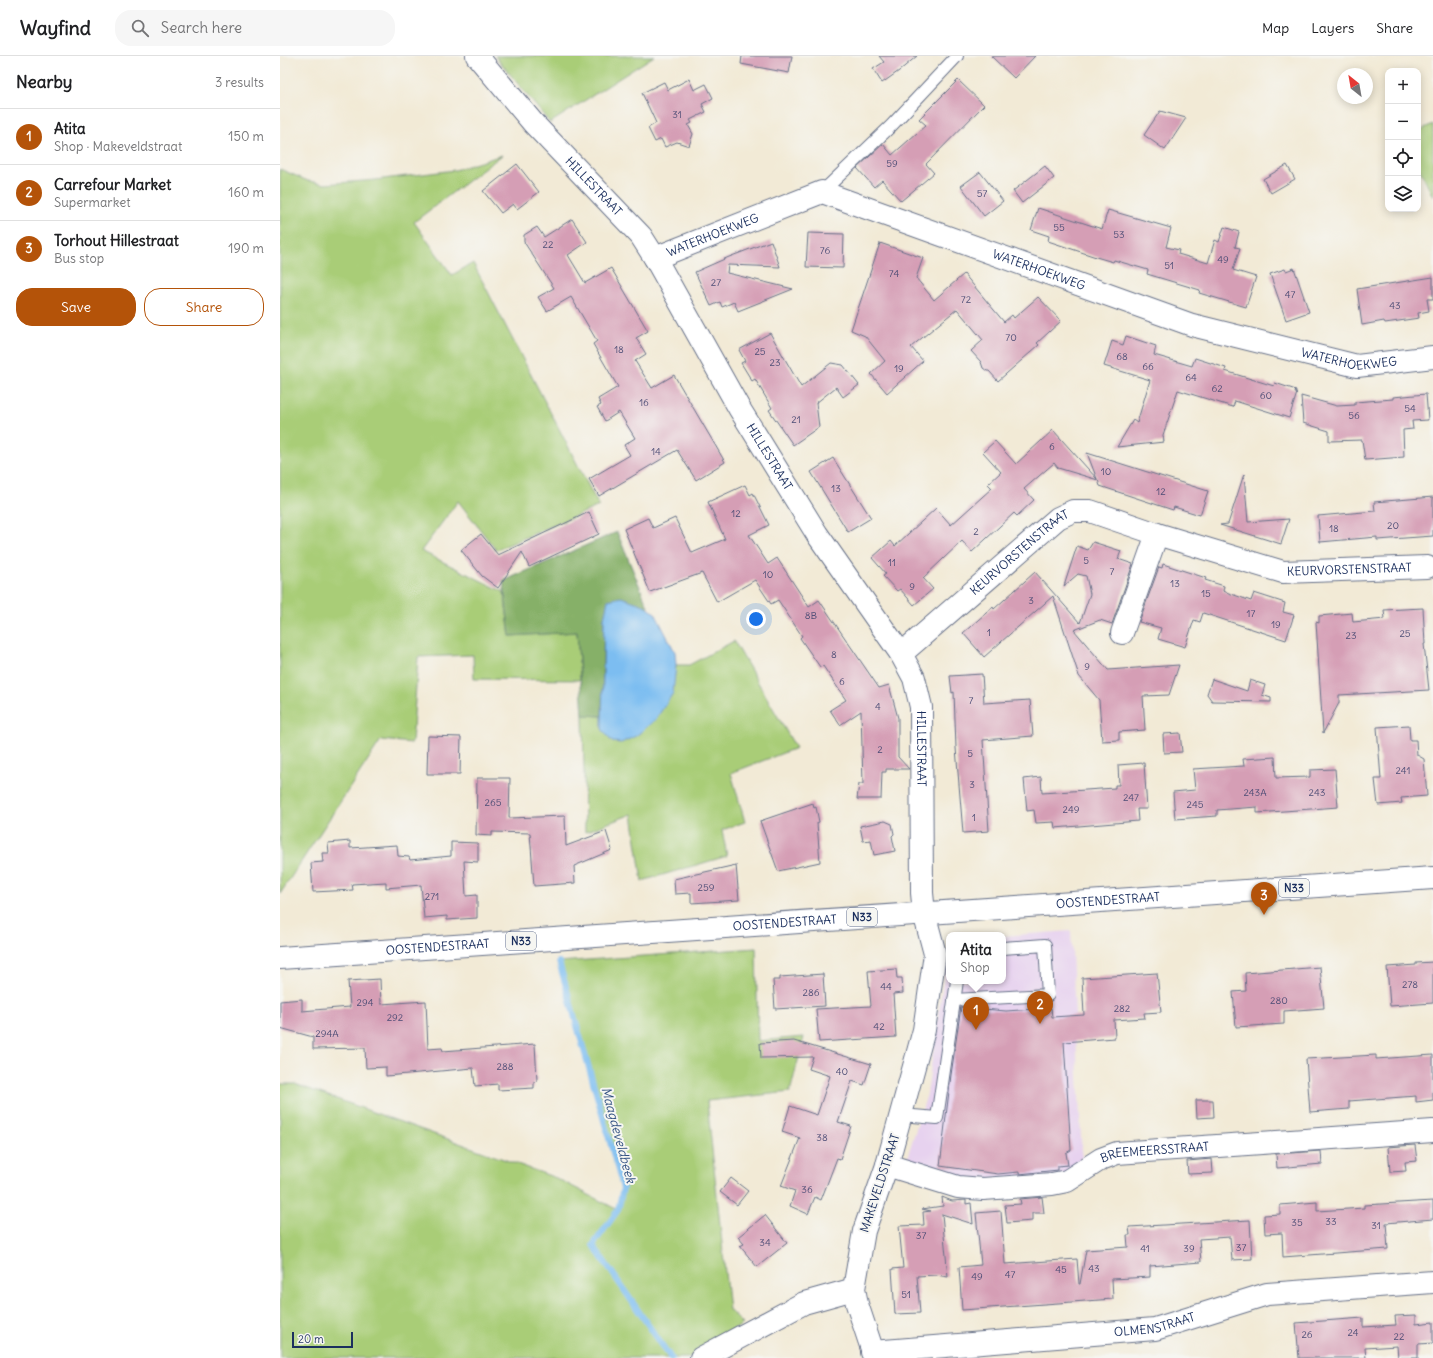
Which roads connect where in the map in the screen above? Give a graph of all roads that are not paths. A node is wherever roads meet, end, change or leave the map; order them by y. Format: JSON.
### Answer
{"nodes":[{"id":1,"x":477,"y":56,"type":"edge"},
{"id":2,"x":957,"y":56,"type":"edge"},
{"id":3,"x":822,"y":192,"type":"junction"},
{"id":4,"x":655,"y":258,"type":"junction"},
{"id":5,"x":1433,"y":357,"type":"edge"},
{"id":6,"x":1157,"y":534,"type":"junction"},
{"id":7,"x":1427,"y":567,"type":"dead end"},
{"id":8,"x":1122,"y":633,"type":"dead end"},
{"id":9,"x":901,"y":654,"type":"junction"},
{"id":10,"x":1433,"y":878,"type":"edge"},
{"id":11,"x":924,"y":913,"type":"junction"},
{"id":12,"x":1006,"y":948,"type":"edge"},
{"id":13,"x":280,"y":958,"type":"edge"},
{"id":14,"x":957,"y":984,"type":"edge"},
{"id":15,"x":954,"y":1000,"type":"junction"},
{"id":16,"x":901,"y":1115,"type":"junction"},
{"id":17,"x":1433,"y":1131,"type":"edge"},
{"id":18,"x":887,"y":1166,"type":"junction"},
{"id":19,"x":1433,"y":1282,"type":"edge"},
{"id":20,"x":854,"y":1289,"type":"junction"},
{"id":21,"x":874,"y":1355,"type":"edge"},
{"id":22,"x":701,"y":1358,"type":"edge"}],
"edges":[{"from":1,"to":4,"type":"street","name":"HILLESTRAAT"},
{"from":2,"to":3,"type":"lane"},
{"from":3,"to":4,"type":"street","name":"WATERHOEKWEG"},
{"from":3,"to":5,"type":"street","name":"WATERHOEKWEG"},
{"from":4,"to":9,"type":"street","name":"HILLESTRAAT"},
{"from":6,"to":7,"type":"street","name":"KEURVORSTENSTRAAT"},
{"from":6,"to":8,"type":"street"},
{"from":6,"to":9,"type":"street","name":"KEURVORSTENSTRAAT"},
{"from":9,"to":11,"type":"street","name":"HILLESTRAAT"},
{"from":10,"to":11,"type":"street","name":"OOSTENDESTRAAT","number":"N33"},
{"from":11,"to":13,"type":"street","name":"OOSTENDESTRAAT","number":"N33"},
{"from":11,"to":16,"type":"street","name":"MAKEVELDSTRAAT"},
{"from":12,"to":15,"type":"lane"},
{"from":14,"to":15,"type":"lane"},
{"from":15,"to":16,"type":"lane"},
{"from":16,"to":18,"type":"street","name":"MAKEVELDSTRAAT"},
{"from":17,"to":18,"type":"street","name":"BREEMEERSSTRAAT"},
{"from":18,"to":20,"type":"street","name":"MAKEVELDSTRAAT"},
{"from":19,"to":21,"type":"street","name":"OLMENSTRAAT"},
{"from":20,"to":21,"type":"street"},
{"from":20,"to":22,"type":"street"}]}
